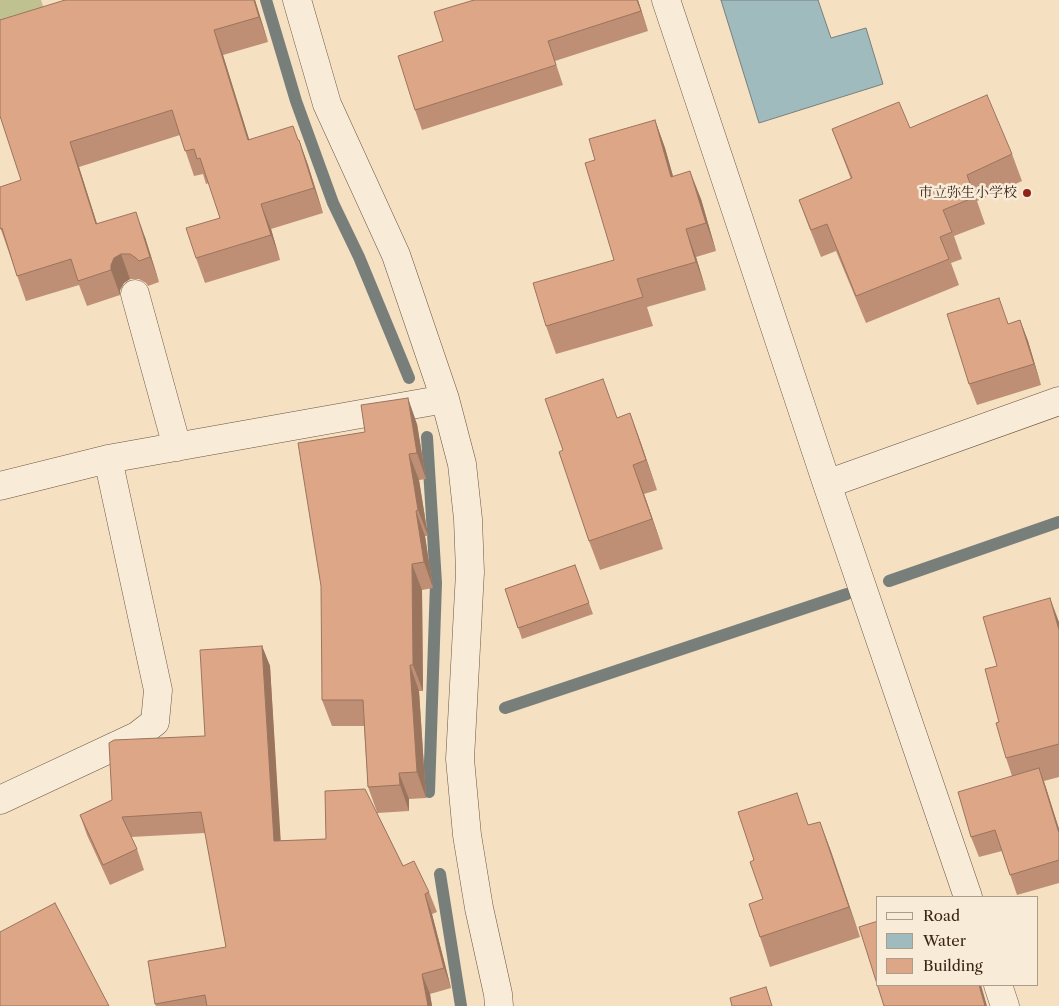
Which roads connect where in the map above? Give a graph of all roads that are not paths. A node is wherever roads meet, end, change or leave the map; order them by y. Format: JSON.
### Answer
{"nodes":[{"id":1,"x":297,"y":0,"type":"edge"},
{"id":2,"x":666,"y":0,"type":"edge"},
{"id":3,"x":135,"y":294,"type":"dead end"},
{"id":4,"x":445,"y":399,"type":"junction"},
{"id":5,"x":1059,"y":401,"type":"edge"},
{"id":6,"x":178,"y":447,"type":"junction"},
{"id":7,"x":108,"y":460,"type":"junction"},
{"id":8,"x":827,"y":484,"type":"junction"},
{"id":9,"x":0,"y":486,"type":"edge"},
{"id":10,"x":0,"y":800,"type":"edge"},
{"id":11,"x":968,"y":896,"type":"edge"},
{"id":12,"x":998,"y":986,"type":"edge"},
{"id":13,"x":499,"y":1006,"type":"edge"},
{"id":14,"x":1005,"y":1006,"type":"edge"}],
"edges":[{"from":1,"to":4,"type":"street"},
{"from":2,"to":8,"type":"street"},
{"from":3,"to":6,"type":"street"},
{"from":4,"to":6,"type":"street"},
{"from":4,"to":13,"type":"street"},
{"from":5,"to":8,"type":"street"},
{"from":6,"to":7,"type":"street"},
{"from":7,"to":9,"type":"street"},
{"from":7,"to":10,"type":"street"},
{"from":8,"to":11,"type":"street"},
{"from":12,"to":14,"type":"street"}]}
